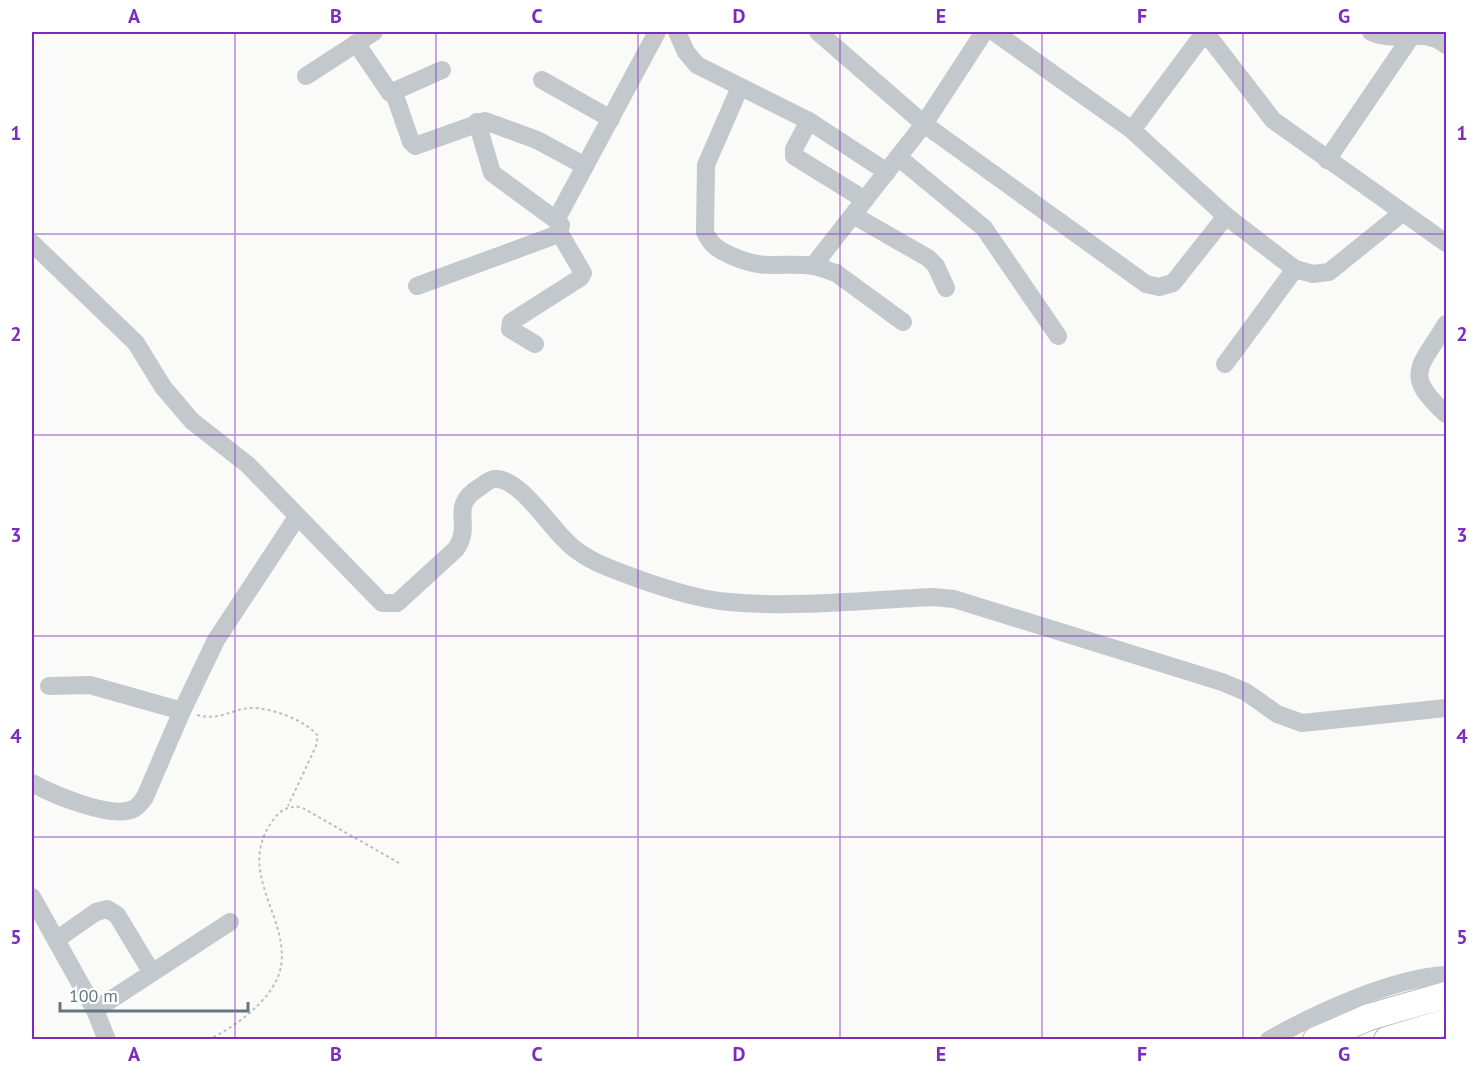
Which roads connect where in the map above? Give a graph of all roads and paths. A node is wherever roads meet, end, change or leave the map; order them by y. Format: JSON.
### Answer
{"nodes":[{"id":1,"x":374,"y":32,"type":"edge"},
{"id":2,"x":657,"y":32,"type":"edge"},
{"id":3,"x":677,"y":32,"type":"edge"},
{"id":4,"x":818,"y":32,"type":"edge"},
{"id":5,"x":984,"y":32,"type":"edge"},
{"id":6,"x":994,"y":32,"type":"edge"},
{"id":7,"x":1205,"y":32,"type":"edge"},
{"id":8,"x":1371,"y":32,"type":"edge"},
{"id":9,"x":1413,"y":34,"type":"junction"},
{"id":10,"x":356,"y":43,"type":"junction"},
{"id":11,"x":1446,"y":45,"type":"edge"},
{"id":12,"x":442,"y":70,"type":"dead end"},
{"id":13,"x":306,"y":76,"type":"dead end"},
{"id":14,"x":542,"y":80,"type":"dead end"},
{"id":15,"x":740,"y":87,"type":"junction"},
{"id":16,"x":394,"y":93,"type":"junction"},
{"id":17,"x":611,"y":119,"type":"junction"},
{"id":18,"x":808,"y":121,"type":"junction"},
{"id":19,"x":477,"y":122,"type":"junction"},
{"id":20,"x":924,"y":124,"type":"junction"},
{"id":21,"x":1132,"y":130,"type":"junction"},
{"id":22,"x":898,"y":157,"type":"junction"},
{"id":23,"x":1327,"y":160,"type":"junction"},
{"id":24,"x":585,"y":166,"type":"junction"},
{"id":25,"x":886,"y":172,"type":"junction"},
{"id":26,"x":865,"y":200,"type":"junction"},
{"id":27,"x":1402,"y":213,"type":"junction"},
{"id":28,"x":853,"y":215,"type":"junction"},
{"id":29,"x":1226,"y":216,"type":"junction"},
{"id":30,"x":558,"y":226,"type":"junction"},
{"id":31,"x":1444,"y":235,"type":"edge"},
{"id":32,"x":32,"y":243,"type":"edge"},
{"id":33,"x":813,"y":266,"type":"junction"},
{"id":34,"x":1295,"y":269,"type":"junction"},
{"id":35,"x":417,"y":286,"type":"dead end"},
{"id":36,"x":946,"y":288,"type":"dead end"},
{"id":37,"x":903,"y":322,"type":"dead end"},
{"id":38,"x":1446,"y":324,"type":"edge"},
{"id":39,"x":1058,"y":336,"type":"dead end"},
{"id":40,"x":535,"y":344,"type":"dead end"},
{"id":41,"x":1225,"y":364,"type":"dead end"},
{"id":42,"x":1446,"y":414,"type":"edge"},
{"id":43,"x":297,"y":517,"type":"junction"},
{"id":44,"x":49,"y":686,"type":"dead end"},
{"id":45,"x":1446,"y":708,"type":"edge"},
{"id":46,"x":182,"y":711,"type":"junction"},
{"id":47,"x":32,"y":783,"type":"edge"},
{"id":48,"x":288,"y":806,"type":"junction"},
{"id":49,"x":399,"y":863,"type":"dead end"},
{"id":50,"x":32,"y":897,"type":"edge"},
{"id":51,"x":230,"y":922,"type":"dead end"},
{"id":52,"x":56,"y":940,"type":"junction"},
{"id":53,"x":152,"y":973,"type":"junction"},
{"id":54,"x":1446,"y":975,"type":"edge"},
{"id":55,"x":1446,"y":995,"type":"edge"},
{"id":56,"x":94,"y":1010,"type":"junction"},
{"id":57,"x":1446,"y":1022,"type":"edge"},
{"id":58,"x":107,"y":1040,"type":"edge"},
{"id":59,"x":208,"y":1040,"type":"edge"},
{"id":60,"x":1269,"y":1040,"type":"edge"},
{"id":61,"x":1317,"y":1040,"type":"edge"},
{"id":62,"x":1387,"y":1040,"type":"edge"}],
"edges":[{"from":1,"to":10,"type":"street"},
{"from":2,"to":17,"type":"street"},
{"from":3,"to":15,"type":"street"},
{"from":4,"to":20,"type":"street"},
{"from":5,"to":20,"type":"street"},
{"from":6,"to":21,"type":"street"},
{"from":7,"to":21,"type":"street"},
{"from":7,"to":23,"type":"street"},
{"from":8,"to":9,"type":"street"},
{"from":9,"to":11,"type":"street"},
{"from":9,"to":23,"type":"street"},
{"from":10,"to":13,"type":"street"},
{"from":10,"to":16,"type":"street"},
{"from":12,"to":16,"type":"street"},
{"from":14,"to":17,"type":"street"},
{"from":15,"to":18,"type":"street"},
{"from":15,"to":33,"type":"street"},
{"from":16,"to":19,"type":"street"},
{"from":17,"to":24,"type":"street"},
{"from":18,"to":25,"type":"street"},
{"from":18,"to":26,"type":"street"},
{"from":19,"to":24,"type":"street"},
{"from":19,"to":30,"type":"street"},
{"from":20,"to":22,"type":"street"},
{"from":20,"to":29,"type":"street"},
{"from":21,"to":29,"type":"street"},
{"from":22,"to":25,"type":"street"},
{"from":22,"to":39,"type":"street"},
{"from":23,"to":27,"type":"street"},
{"from":24,"to":30,"type":"street"},
{"from":25,"to":26,"type":"street"},
{"from":26,"to":28,"type":"street"},
{"from":27,"to":31,"type":"street"},
{"from":27,"to":34,"type":"street"},
{"from":28,"to":33,"type":"street"},
{"from":28,"to":36,"type":"street"},
{"from":29,"to":34,"type":"street"},
{"from":30,"to":35,"type":"street"},
{"from":30,"to":40,"type":"street"},
{"from":32,"to":43,"type":"street"},
{"from":33,"to":37,"type":"street"},
{"from":34,"to":41,"type":"street"},
{"from":38,"to":42,"type":"street"},
{"from":43,"to":45,"type":"street"},
{"from":43,"to":46,"type":"street"},
{"from":44,"to":46,"type":"street"},
{"from":46,"to":47,"type":"street"},
{"from":46,"to":48,"type":"path"},
{"from":48,"to":49,"type":"path"},
{"from":48,"to":59,"type":"path"},
{"from":50,"to":52,"type":"street"},
{"from":51,"to":53,"type":"street"},
{"from":52,"to":53,"type":"street"},
{"from":52,"to":56,"type":"street"},
{"from":53,"to":56,"type":"street"},
{"from":54,"to":60,"type":"street"},
{"from":55,"to":61,"type":"highway"},
{"from":56,"to":58,"type":"street"},
{"from":57,"to":62,"type":"highway"}]}
